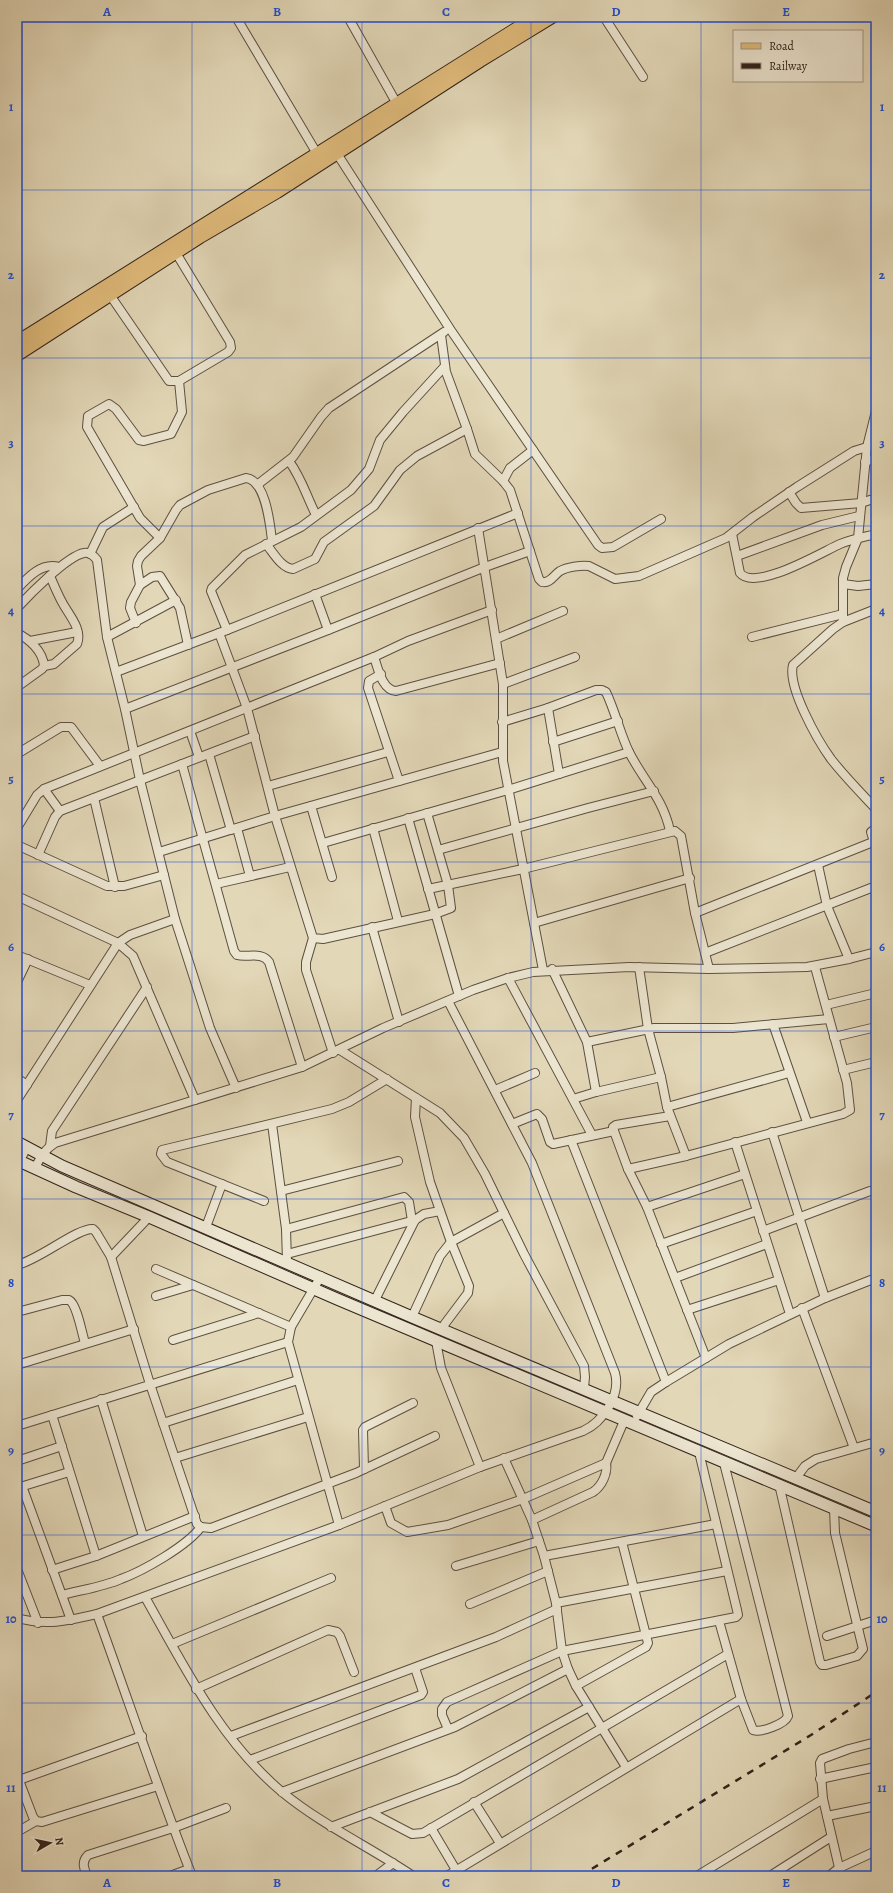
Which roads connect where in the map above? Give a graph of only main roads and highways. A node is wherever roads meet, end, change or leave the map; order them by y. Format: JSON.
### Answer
{"nodes":[{"id":1,"x":535,"y":17,"type":"edge"},
{"id":2,"x":549,"y":18,"type":"edge"},
{"id":3,"x":334,"y":149,"type":"junction"},
{"id":4,"x":238,"y":208,"type":"junction"},
{"id":5,"x":17,"y":342,"type":"edge"},
{"id":6,"x":17,"y":355,"type":"edge"},
{"id":7,"x":17,"y":1142,"type":"edge"},
{"id":8,"x":18,"y":1162,"type":"edge"},
{"id":9,"x":876,"y":1512,"type":"edge"},
{"id":10,"x":876,"y":1526,"type":"edge"}],
"edges":[{"from":1,"to":3,"type":"main road"},
{"from":2,"to":3,"type":"main road"},
{"from":3,"to":4,"type":"main road"},
{"from":4,"to":5,"type":"main road"},
{"from":4,"to":6,"type":"main road"},
{"from":7,"to":9,"type":"main road"},
{"from":8,"to":10,"type":"main road"}]}
